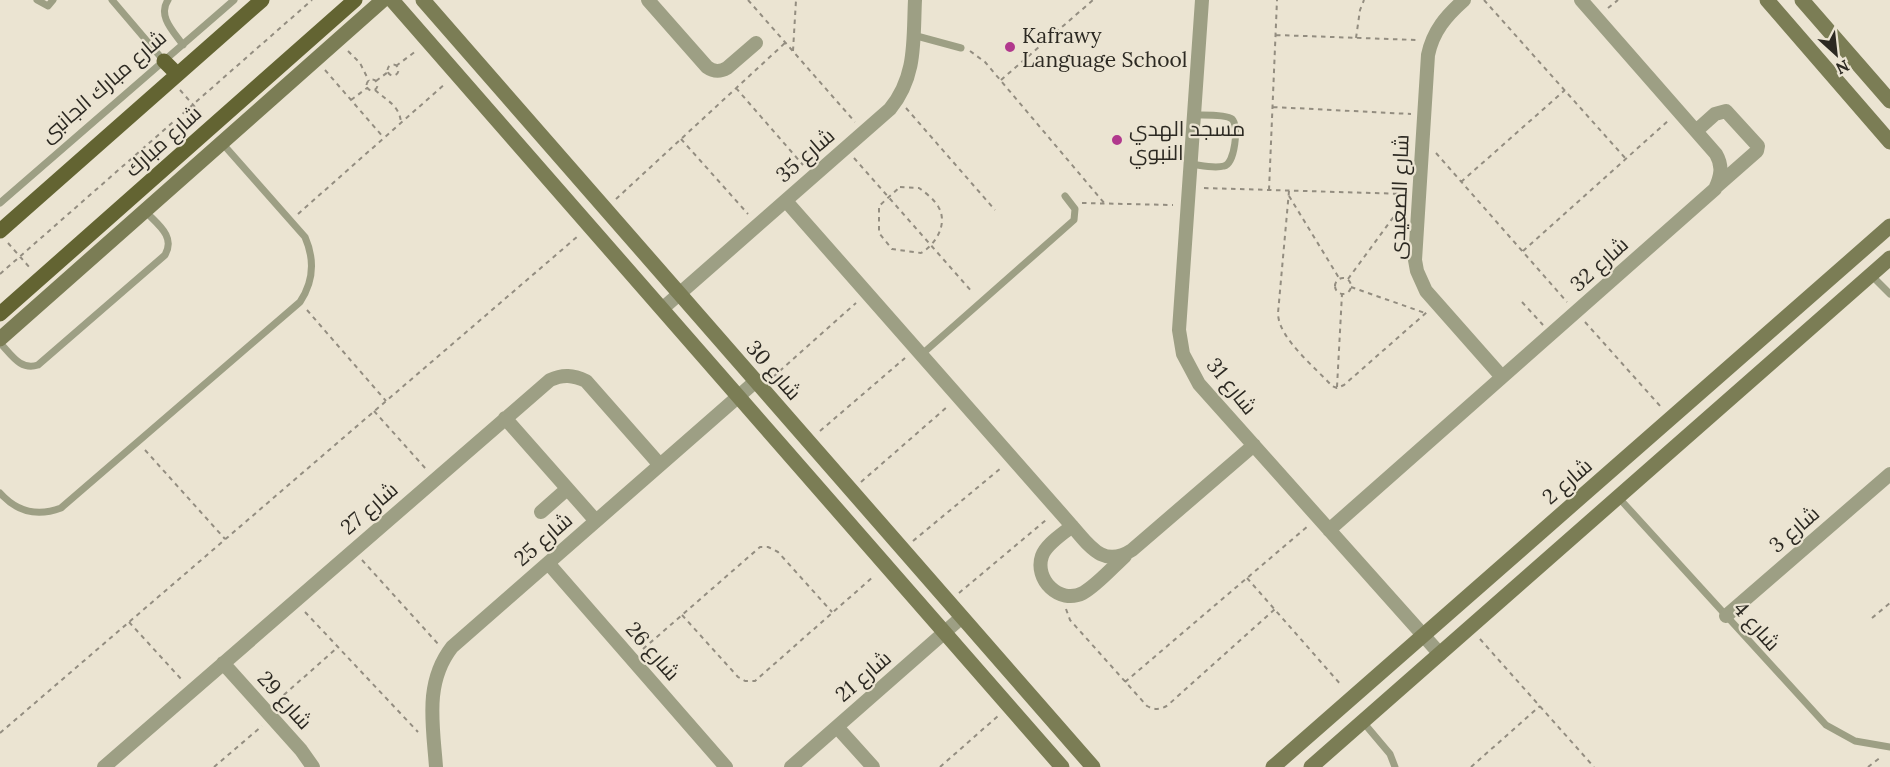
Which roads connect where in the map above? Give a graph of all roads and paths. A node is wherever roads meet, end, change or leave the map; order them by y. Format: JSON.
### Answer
{"nodes":[{"id":1,"x":37,"y":0,"type":"edge"},
{"id":2,"x":53,"y":0,"type":"edge"},
{"id":3,"x":112,"y":0,"type":"edge"},
{"id":4,"x":168,"y":0,"type":"edge"},
{"id":5,"x":234,"y":0,"type":"edge"},
{"id":6,"x":262,"y":0,"type":"edge"},
{"id":7,"x":312,"y":0,"type":"edge"},
{"id":8,"x":355,"y":0,"type":"edge"},
{"id":9,"x":383,"y":0,"type":"edge"},
{"id":10,"x":392,"y":0,"type":"edge"},
{"id":11,"x":423,"y":0,"type":"edge"},
{"id":12,"x":648,"y":0,"type":"edge"},
{"id":13,"x":748,"y":0,"type":"edge"},
{"id":14,"x":796,"y":0,"type":"edge"},
{"id":15,"x":915,"y":0,"type":"edge"},
{"id":16,"x":1094,"y":0,"type":"edge"},
{"id":17,"x":1202,"y":0,"type":"edge"},
{"id":18,"x":1277,"y":0,"type":"edge"},
{"id":19,"x":1364,"y":0,"type":"edge"},
{"id":20,"x":1464,"y":0,"type":"edge"},
{"id":21,"x":1484,"y":0,"type":"edge"},
{"id":22,"x":1581,"y":0,"type":"edge"},
{"id":23,"x":1767,"y":0,"type":"edge"},
{"id":24,"x":1802,"y":0,"type":"edge"},
{"id":25,"x":913,"y":35,"type":"junction"},
{"id":26,"x":1276,"y":35,"type":"junction"},
{"id":27,"x":1356,"y":38,"type":"junction"},
{"id":28,"x":1432,"y":40,"type":"junction"},
{"id":29,"x":428,"y":42,"type":"junction"},
{"id":30,"x":756,"y":43,"type":"dead end"},
{"id":31,"x":785,"y":43,"type":"junction"},
{"id":32,"x":334,"y":44,"type":"junction"},
{"id":33,"x":183,"y":45,"type":"junction"},
{"id":34,"x":961,"y":48,"type":"joint"},
{"id":35,"x":793,"y":51,"type":"junction"},
{"id":36,"x":316,"y":59,"type":"junction"},
{"id":37,"x":165,"y":61,"type":"junction"},
{"id":38,"x":396,"y":66,"type":"junction"},
{"id":39,"x":388,"y":72,"type":"junction"},
{"id":40,"x":456,"y":74,"type":"junction"},
{"id":41,"x":174,"y":77,"type":"junction"},
{"id":42,"x":1001,"y":80,"type":"junction"},
{"id":43,"x":369,"y":81,"type":"junction"},
{"id":44,"x":376,"y":81,"type":"junction"},
{"id":45,"x":367,"y":88,"type":"junction"},
{"id":46,"x":736,"y":88,"type":"junction"},
{"id":47,"x":375,"y":90,"type":"junction"},
{"id":48,"x":1565,"y":90,"type":"junction"},
{"id":49,"x":898,"y":99,"type":"junction"},
{"id":50,"x":351,"y":100,"type":"junction"},
{"id":51,"x":1890,"y":101,"type":"edge"},
{"id":52,"x":193,"y":104,"type":"junction"},
{"id":53,"x":1273,"y":107,"type":"junction"},
{"id":54,"x":1679,"y":111,"type":"junction"},
{"id":55,"x":1424,"y":114,"type":"junction"},
{"id":56,"x":1194,"y":115,"type":"junction"},
{"id":57,"x":402,"y":122,"type":"junction"},
{"id":58,"x":212,"y":126,"type":"junction"},
{"id":59,"x":1696,"y":131,"type":"junction"},
{"id":60,"x":864,"y":132,"type":"junction"},
{"id":61,"x":384,"y":138,"type":"junction"},
{"id":62,"x":1423,"y":138,"type":"junction"},
{"id":63,"x":681,"y":139,"type":"junction"},
{"id":64,"x":1890,"y":141,"type":"edge"},
{"id":65,"x":222,"y":143,"type":"junction"},
{"id":66,"x":845,"y":148,"type":"junction"},
{"id":67,"x":1626,"y":159,"type":"junction"},
{"id":68,"x":1191,"y":164,"type":"junction"},
{"id":69,"x":813,"y":176,"type":"junction"},
{"id":70,"x":1461,"y":182,"type":"junction"},
{"id":71,"x":1189,"y":187,"type":"junction"},
{"id":72,"x":1715,"y":189,"type":"junction"},
{"id":73,"x":1269,"y":190,"type":"junction"},
{"id":74,"x":1289,"y":191,"type":"junction"},
{"id":75,"x":1288,"y":195,"type":"junction"},
{"id":76,"x":1414,"y":195,"type":"junction"},
{"id":77,"x":888,"y":196,"type":"junction"},
{"id":78,"x":1065,"y":196,"type":"dead end"},
{"id":79,"x":786,"y":201,"type":"junction"},
{"id":80,"x":0,"y":203,"type":"edge"},
{"id":81,"x":1071,"y":203,"type":"junction"},
{"id":82,"x":1105,"y":204,"type":"junction"},
{"id":83,"x":1188,"y":206,"type":"junction"},
{"id":84,"x":605,"y":209,"type":"junction"},
{"id":85,"x":995,"y":210,"type":"dead end"},
{"id":86,"x":145,"y":211,"type":"junction"},
{"id":87,"x":291,"y":220,"type":"junction"},
{"id":88,"x":758,"y":225,"type":"junction"},
{"id":89,"x":589,"y":226,"type":"junction"},
{"id":90,"x":1890,"y":226,"type":"edge"},
{"id":91,"x":3,"y":236,"type":"edge"},
{"id":92,"x":931,"y":246,"type":"junction"},
{"id":93,"x":1523,"y":251,"type":"junction"},
{"id":94,"x":20,"y":256,"type":"junction"},
{"id":95,"x":1890,"y":258,"type":"edge"},
{"id":96,"x":0,"y":274,"type":"edge"},
{"id":97,"x":1871,"y":275,"type":"junction"},
{"id":98,"x":1339,"y":278,"type":"junction"},
{"id":99,"x":40,"y":279,"type":"junction"},
{"id":100,"x":1348,"y":279,"type":"junction"},
{"id":101,"x":1351,"y":287,"type":"junction"},
{"id":102,"x":867,"y":293,"type":"junction"},
{"id":103,"x":679,"y":294,"type":"junction"},
{"id":104,"x":1342,"y":294,"type":"junction"},
{"id":105,"x":1890,"y":294,"type":"edge"},
{"id":106,"x":300,"y":302,"type":"junction"},
{"id":107,"x":981,"y":302,"type":"junction"},
{"id":108,"x":1522,"y":302,"type":"dead end"},
{"id":109,"x":662,"y":309,"type":"junction"},
{"id":110,"x":1430,"y":309,"type":"junction"},
{"id":111,"x":1576,"y":312,"type":"junction"},
{"id":112,"x":0,"y":314,"type":"edge"},
{"id":113,"x":1551,"y":334,"type":"junction"},
{"id":114,"x":0,"y":341,"type":"edge"},
{"id":115,"x":919,"y":352,"type":"junction"},
{"id":116,"x":1741,"y":356,"type":"junction"},
{"id":117,"x":1758,"y":375,"type":"junction"},
{"id":118,"x":1502,"y":377,"type":"junction"},
{"id":119,"x":758,"y":384,"type":"junction"},
{"id":120,"x":1337,"y":387,"type":"junction"},
{"id":121,"x":738,"y":397,"type":"junction"},
{"id":122,"x":959,"y":397,"type":"junction"},
{"id":123,"x":386,"y":401,"type":"junction"},
{"id":124,"x":374,"y":411,"type":"junction"},
{"id":125,"x":504,"y":418,"type":"junction"},
{"id":126,"x":1670,"y":418,"type":"junction"},
{"id":127,"x":808,"y":441,"type":"junction"},
{"id":128,"x":138,"y":442,"type":"junction"},
{"id":129,"x":1254,"y":445,"type":"junction"},
{"id":130,"x":1012,"y":458,"type":"junction"},
{"id":131,"x":660,"y":465,"type":"junction"},
{"id":132,"x":1890,"y":474,"type":"edge"},
{"id":133,"x":435,"y":479,"type":"junction"},
{"id":134,"x":567,"y":489,"type":"junction"},
{"id":135,"x":851,"y":490,"type":"junction"},
{"id":136,"x":0,"y":493,"type":"edge"},
{"id":137,"x":1618,"y":497,"type":"junction"},
{"id":138,"x":1058,"y":510,"type":"junction"},
{"id":139,"x":541,"y":512,"type":"dead end"},
{"id":140,"x":1318,"y":517,"type":"junction"},
{"id":141,"x":596,"y":521,"type":"junction"},
{"id":142,"x":1072,"y":526,"type":"junction"},
{"id":143,"x":1329,"y":530,"type":"junction"},
{"id":144,"x":225,"y":539,"type":"junction"},
{"id":145,"x":353,"y":550,"type":"junction"},
{"id":146,"x":903,"y":550,"type":"junction"},
{"id":147,"x":1132,"y":550,"type":"junction"},
{"id":148,"x":548,"y":563,"type":"junction"},
{"id":149,"x":886,"y":565,"type":"junction"},
{"id":150,"x":1247,"y":578,"type":"junction"},
{"id":151,"x":1070,"y":596,"type":"junction"},
{"id":152,"x":294,"y":601,"type":"junction"},
{"id":153,"x":949,"y":602,"type":"junction"},
{"id":154,"x":1890,"y":603,"type":"edge"},
{"id":155,"x":1275,"y":609,"type":"junction"},
{"id":156,"x":833,"y":613,"type":"junction"},
{"id":157,"x":682,"y":615,"type":"junction"},
{"id":158,"x":1726,"y":616,"type":"junction"},
{"id":159,"x":962,"y":617,"type":"junction"},
{"id":160,"x":1872,"y":618,"type":"dead end"},
{"id":161,"x":129,"y":622,"type":"junction"},
{"id":162,"x":1470,"y":628,"type":"junction"},
{"id":163,"x":944,"y":633,"type":"junction"},
{"id":164,"x":1423,"y":635,"type":"junction"},
{"id":165,"x":338,"y":648,"type":"junction"},
{"id":166,"x":447,"y":654,"type":"junction"},
{"id":167,"x":1440,"y":654,"type":"junction"},
{"id":168,"x":632,"y":659,"type":"junction"},
{"id":169,"x":223,"y":663,"type":"junction"},
{"id":170,"x":1125,"y":682,"type":"junction"},
{"id":171,"x":192,"y":691,"type":"junction"},
{"id":172,"x":1352,"y":698,"type":"junction"},
{"id":173,"x":1540,"y":706,"type":"junction"},
{"id":174,"x":1009,"y":707,"type":"junction"},
{"id":175,"x":268,"y":714,"type":"junction"},
{"id":176,"x":1363,"y":722,"type":"junction"},
{"id":177,"x":837,"y":727,"type":"junction"},
{"id":178,"x":419,"y":732,"type":"dead end"},
{"id":179,"x":0,"y":733,"type":"edge"},
{"id":180,"x":1890,"y":747,"type":"edge"},
{"id":181,"x":1883,"y":755,"type":"dead end"},
{"id":182,"x":104,"y":767,"type":"edge"},
{"id":183,"x":214,"y":767,"type":"edge"},
{"id":184,"x":313,"y":767,"type":"edge"},
{"id":185,"x":436,"y":767,"type":"edge"},
{"id":186,"x":726,"y":767,"type":"edge"},
{"id":187,"x":791,"y":767,"type":"edge"},
{"id":188,"x":873,"y":767,"type":"edge"},
{"id":189,"x":940,"y":767,"type":"edge"},
{"id":190,"x":1062,"y":767,"type":"edge"},
{"id":191,"x":1093,"y":767,"type":"edge"},
{"id":192,"x":1273,"y":767,"type":"edge"},
{"id":193,"x":1311,"y":767,"type":"edge"},
{"id":194,"x":1395,"y":767,"type":"edge"},
{"id":195,"x":1471,"y":767,"type":"edge"},
{"id":196,"x":1594,"y":767,"type":"edge"},
{"id":197,"x":1868,"y":767,"type":"edge"}],
"edges":[{"from":1,"to":2,"type":"lane"},
{"from":3,"to":37,"type":"lane"},
{"from":4,"to":33,"type":"lane"},
{"from":5,"to":33,"type":"lane","name":"شارع مبارك الجانبى"},
{"from":6,"to":41,"type":"main road","name":"شارع مبارك"},
{"from":7,"to":52,"type":"path"},
{"from":8,"to":58,"type":"main road","name":"شارع مبارك"},
{"from":9,"to":32,"type":"street"},
{"from":10,"to":29,"type":"street"},
{"from":11,"to":84,"type":"street","name":"شارع 30"},
{"from":12,"to":30,"type":"street"},
{"from":13,"to":31,"type":"path"},
{"from":14,"to":35,"type":"path"},
{"from":15,"to":25,"type":"street","name":"شارع 35"},
{"from":16,"to":42,"type":"path"},
{"from":17,"to":56,"type":"street","name":"شارع 31"},
{"from":18,"to":26,"type":"path"},
{"from":19,"to":27,"type":"path"},
{"from":20,"to":28,"type":"street","name":"شارع الصعيدى"},
{"from":21,"to":48,"type":"path"},
{"from":22,"to":54,"type":"street"},
{"from":23,"to":64,"type":"street"},
{"from":24,"to":51,"type":"street"},
{"from":25,"to":34,"type":"lane"},
{"from":25,"to":49,"type":"street","name":"شارع 35"},
{"from":26,"to":27,"type":"path"},
{"from":26,"to":53,"type":"path"},
{"from":27,"to":28,"type":"path"},
{"from":28,"to":55,"type":"street","name":"شارع الصعيدى"},
{"from":29,"to":38,"type":"path"},
{"from":29,"to":40,"type":"street"},
{"from":31,"to":35,"type":"path"},
{"from":31,"to":46,"type":"path"},
{"from":32,"to":36,"type":"street"},
{"from":32,"to":43,"type":"path"},
{"from":33,"to":37,"type":"lane","name":"شارع مبارك الجانبى"},
{"from":34,"to":42,"type":"path"},
{"from":35,"to":60,"type":"path"},
{"from":36,"to":50,"type":"path"},
{"from":36,"to":65,"type":"street"},
{"from":37,"to":41,"type":"main road"},
{"from":37,"to":80,"type":"lane","name":"شارع مبارك الجانبى"},
{"from":38,"to":39,"type":"path"},
{"from":38,"to":39,"type":"path"},
{"from":39,"to":44,"type":"path"},
{"from":40,"to":57,"type":"path"},
{"from":40,"to":89,"type":"street"},
{"from":41,"to":52,"type":"path"},
{"from":41,"to":91,"type":"main road","name":"شارع مبارك"},
{"from":42,"to":82,"type":"path"},
{"from":43,"to":44,"type":"path"},
{"from":43,"to":45,"type":"path"},
{"from":44,"to":47,"type":"path"},
{"from":45,"to":47,"type":"path"},
{"from":45,"to":50,"type":"path"},
{"from":46,"to":63,"type":"path"},
{"from":46,"to":69,"type":"path"},
{"from":47,"to":57,"type":"path"},
{"from":48,"to":67,"type":"path"},
{"from":48,"to":70,"type":"path"},
{"from":49,"to":60,"type":"street","name":"شارع 35"},
{"from":49,"to":85,"type":"path"},
{"from":50,"to":61,"type":"path"},
{"from":52,"to":58,"type":"path"},
{"from":52,"to":94,"type":"path"},
{"from":53,"to":55,"type":"path"},
{"from":53,"to":73,"type":"path"},
{"from":54,"to":59,"type":"street"},
{"from":54,"to":67,"type":"path"},
{"from":55,"to":62,"type":"street","name":"شارع الصعيدى"},
{"from":56,"to":68,"type":"street","name":"شارع 31"},
{"from":56,"to":68,"type":"lane"},
{"from":57,"to":61,"type":"path"},
{"from":58,"to":99,"type":"main road","name":"شارع مبارك"},
{"from":59,"to":72,"type":"street"},
{"from":59,"to":72,"type":"street","name":"شارع 32"},
{"from":60,"to":66,"type":"street","name":"شارع 35"},
{"from":61,"to":87,"type":"path"},
{"from":62,"to":70,"type":"path"},
{"from":62,"to":76,"type":"street","name":"شارع الصعيدى"},
{"from":63,"to":84,"type":"path"},
{"from":63,"to":88,"type":"path"},
{"from":65,"to":86,"type":"street"},
{"from":65,"to":87,"type":"lane"},
{"from":66,"to":69,"type":"street","name":"شارع 35"},
{"from":66,"to":77,"type":"path"},
{"from":67,"to":93,"type":"path"},
{"from":68,"to":71,"type":"street","name":"شارع 31"},
{"from":69,"to":79,"type":"street","name":"شارع 35"},
{"from":70,"to":93,"type":"path"},
{"from":71,"to":73,"type":"path"},
{"from":71,"to":83,"type":"street","name":"شارع 31"},
{"from":72,"to":111,"type":"street","name":"شارع 32"},
{"from":73,"to":74,"type":"path"},
{"from":74,"to":75,"type":"path"},
{"from":74,"to":76,"type":"path"},
{"from":75,"to":98,"type":"path"},
{"from":75,"to":120,"type":"path"},
{"from":76,"to":100,"type":"path"},
{"from":76,"to":110,"type":"street","name":"شارع الصعيدى"},
{"from":77,"to":92,"type":"path"},
{"from":77,"to":92,"type":"path"},
{"from":77,"to":92,"type":"path"},
{"from":78,"to":81,"type":"lane"},
{"from":79,"to":88,"type":"street","name":"شارع 35"},
{"from":79,"to":102,"type":"street"},
{"from":81,"to":82,"type":"path"},
{"from":81,"to":107,"type":"lane"},
{"from":82,"to":83,"type":"path"},
{"from":83,"to":129,"type":"street","name":"شارع 31"},
{"from":84,"to":103,"type":"street","name":"شارع 30"},
{"from":86,"to":114,"type":"street"},
{"from":86,"to":114,"type":"lane"},
{"from":87,"to":106,"type":"lane"},
{"from":88,"to":103,"type":"street","name":"شارع 35"},
{"from":89,"to":109,"type":"street"},
{"from":89,"to":123,"type":"path"},
{"from":90,"to":116,"type":"street","name":"شارع 2"},
{"from":91,"to":94,"type":"path"},
{"from":92,"to":107,"type":"path"},
{"from":93,"to":111,"type":"path"},
{"from":94,"to":96,"type":"path"},
{"from":94,"to":99,"type":"path"},
{"from":95,"to":97,"type":"street"},
{"from":97,"to":105,"type":"lane"},
{"from":97,"to":117,"type":"street"},
{"from":98,"to":100,"type":"path"},
{"from":98,"to":104,"type":"path"},
{"from":99,"to":112,"type":"main road","name":"شارع مبارك"},
{"from":100,"to":101,"type":"path"},
{"from":101,"to":104,"type":"path"},
{"from":101,"to":110,"type":"path"},
{"from":102,"to":115,"type":"street"},
{"from":102,"to":119,"type":"path"},
{"from":103,"to":109,"type":"street","name":"شارع 35"},
{"from":103,"to":119,"type":"street","name":"شارع 30"},
{"from":104,"to":120,"type":"path"},
{"from":106,"to":123,"type":"path"},
{"from":106,"to":128,"type":"lane"},
{"from":107,"to":115,"type":"lane"},
{"from":108,"to":113,"type":"path"},
{"from":109,"to":121,"type":"street"},
{"from":110,"to":118,"type":"street","name":"شارع الصعيدى"},
{"from":110,"to":120,"type":"path"},
{"from":111,"to":113,"type":"street","name":"شارع 32"},
{"from":111,"to":126,"type":"path"},
{"from":113,"to":118,"type":"street","name":"شارع 32"},
{"from":115,"to":122,"type":"street"},
{"from":115,"to":127,"type":"path"},
{"from":116,"to":117,"type":"street"},
{"from":116,"to":126,"type":"street","name":"شارع 2"},
{"from":117,"to":137,"type":"street"},
{"from":118,"to":143,"type":"street","name":"شارع 32"},
{"from":119,"to":121,"type":"street","name":"شارع 25"},
{"from":119,"to":127,"type":"street","name":"شارع 30"},
{"from":121,"to":131,"type":"street","name":"شارع 25"},
{"from":121,"to":149,"type":"street"},
{"from":122,"to":130,"type":"street"},
{"from":122,"to":135,"type":"path"},
{"from":123,"to":124,"type":"path"},
{"from":124,"to":133,"type":"path"},
{"from":124,"to":144,"type":"path"},
{"from":125,"to":131,"type":"street","name":"شارع 27"},
{"from":125,"to":133,"type":"street","name":"شارع 27"},
{"from":125,"to":134,"type":"street"},
{"from":126,"to":164,"type":"street","name":"شارع 2"},
{"from":127,"to":135,"type":"street","name":"شارع 30"},
{"from":128,"to":136,"type":"lane"},
{"from":128,"to":144,"type":"path"},
{"from":129,"to":140,"type":"street","name":"شارع 31"},
{"from":129,"to":147,"type":"street"},
{"from":130,"to":138,"type":"street"},
{"from":130,"to":146,"type":"path"},
{"from":131,"to":141,"type":"street","name":"شارع 25"},
{"from":132,"to":158,"type":"street","name":"شارع 3"},
{"from":133,"to":145,"type":"street","name":"شارع 27"},
{"from":134,"to":139,"type":"street"},
{"from":134,"to":141,"type":"street"},
{"from":135,"to":146,"type":"street","name":"شارع 30"},
{"from":137,"to":158,"type":"lane","name":"شارع 4"},
{"from":137,"to":162,"type":"street"},
{"from":138,"to":142,"type":"street"},
{"from":138,"to":153,"type":"path"},
{"from":140,"to":143,"type":"street","name":"شارع 31"},
{"from":140,"to":150,"type":"path"},
{"from":141,"to":148,"type":"street","name":"شارع 25"},
{"from":142,"to":147,"type":"street"},
{"from":142,"to":151,"type":"street"},
{"from":143,"to":164,"type":"street","name":"شارع 31"},
{"from":144,"to":161,"type":"path"},
{"from":145,"to":152,"type":"street","name":"شارع 27"},
{"from":145,"to":166,"type":"path"},
{"from":146,"to":153,"type":"street","name":"شارع 30"},
{"from":147,"to":151,"type":"street"},
{"from":148,"to":166,"type":"street","name":"شارع 25"},
{"from":148,"to":168,"type":"street","name":"شارع 26"},
{"from":149,"to":156,"type":"path"},
{"from":149,"to":163,"type":"street"},
{"from":150,"to":155,"type":"path"},
{"from":150,"to":170,"type":"path"},
{"from":151,"to":170,"type":"path"},
{"from":152,"to":165,"type":"path"},
{"from":152,"to":169,"type":"street","name":"شارع 27"},
{"from":153,"to":159,"type":"street","name":"شارع 30"},
{"from":154,"to":160,"type":"path"},
{"from":155,"to":170,"type":"path"},
{"from":155,"to":172,"type":"path"},
{"from":156,"to":157,"type":"path"},
{"from":156,"to":157,"type":"path"},
{"from":157,"to":168,"type":"path"},
{"from":158,"to":180,"type":"lane","name":"شارع 4"},
{"from":159,"to":163,"type":"street","name":"شارع 21"},
{"from":159,"to":191,"type":"street","name":"شارع 30"},
{"from":161,"to":171,"type":"path"},
{"from":161,"to":179,"type":"path"},
{"from":162,"to":167,"type":"street"},
{"from":162,"to":173,"type":"path"},
{"from":163,"to":174,"type":"street"},
{"from":163,"to":177,"type":"street","name":"شارع 21"},
{"from":164,"to":167,"type":"street","name":"شارع 31"},
{"from":164,"to":172,"type":"street","name":"شارع 2"},
{"from":165,"to":175,"type":"path"},
{"from":165,"to":178,"type":"path"},
{"from":166,"to":185,"type":"street","name":"شارع 25"},
{"from":167,"to":176,"type":"street"},
{"from":168,"to":186,"type":"street","name":"شارع 26"},
{"from":169,"to":171,"type":"street","name":"شارع 27"},
{"from":169,"to":175,"type":"street","name":"شارع 29"},
{"from":171,"to":182,"type":"street","name":"شارع 27"},
{"from":172,"to":192,"type":"street","name":"شارع 2"},
{"from":173,"to":195,"type":"path"},
{"from":173,"to":196,"type":"path"},
{"from":174,"to":189,"type":"path"},
{"from":174,"to":190,"type":"street"},
{"from":175,"to":183,"type":"path"},
{"from":175,"to":184,"type":"street","name":"شارع 29"},
{"from":176,"to":193,"type":"street"},
{"from":176,"to":194,"type":"lane"},
{"from":177,"to":187,"type":"street","name":"شارع 21"},
{"from":177,"to":188,"type":"street"},
{"from":181,"to":197,"type":"path"}]}
